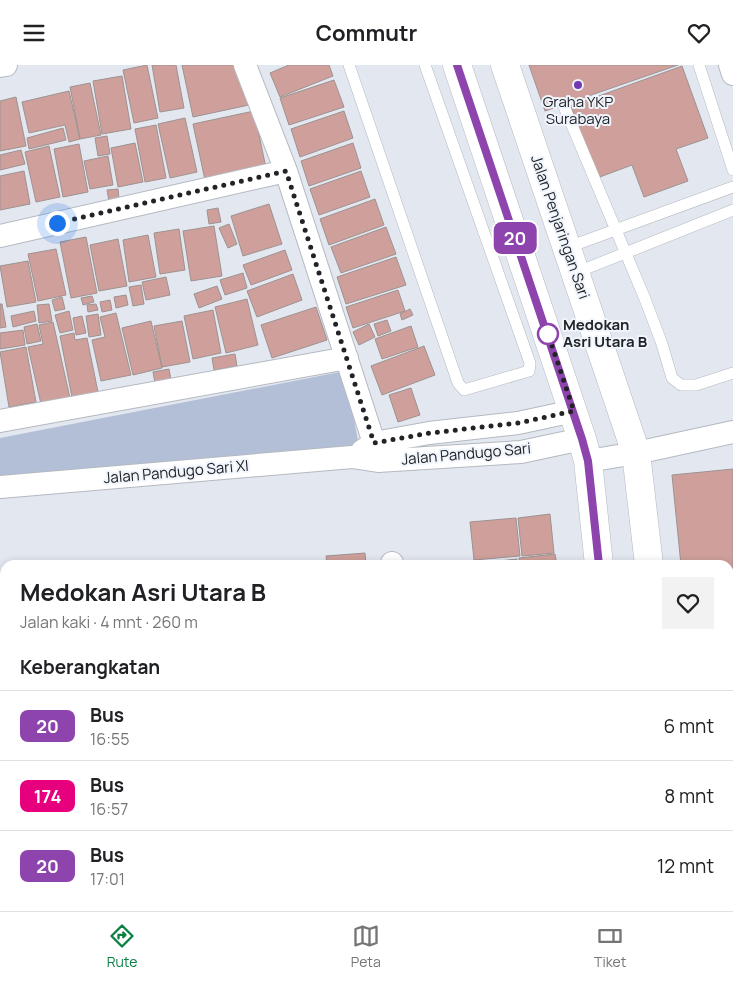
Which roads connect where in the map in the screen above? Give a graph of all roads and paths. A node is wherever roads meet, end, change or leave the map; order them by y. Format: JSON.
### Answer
{"nodes":[{"id":1,"x":6,"y":65,"type":"edge"},
{"id":2,"x":245,"y":65,"type":"edge"},
{"id":3,"x":349,"y":65,"type":"edge"},
{"id":4,"x":425,"y":65,"type":"edge"},
{"id":5,"x":457,"y":65,"type":"edge"},
{"id":6,"x":505,"y":65,"type":"edge"},
{"id":7,"x":699,"y":65,"type":"edge"},
{"id":8,"x":730,"y":65,"type":"edge"},
{"id":9,"x":0,"y":66,"type":"edge"},
{"id":10,"x":733,"y":74,"type":"edge"},
{"id":11,"x":563,"y":104,"type":"dead end"},
{"id":12,"x":733,"y":170,"type":"edge"},
{"id":13,"x":286,"y":171,"type":"junction"},
{"id":14,"x":733,"y":187,"type":"edge"},
{"id":15,"x":733,"y":211,"type":"edge"},
{"id":16,"x":617,"y":230,"type":"junction"},
{"id":17,"x":0,"y":235,"type":"edge"},
{"id":18,"x":566,"y":247,"type":"junction"},
{"id":19,"x":625,"y":253,"type":"junction"},
{"id":20,"x":576,"y":273,"type":"junction"},
{"id":21,"x":347,"y":358,"type":"junction"},
{"id":22,"x":733,"y":373,"type":"edge"},
{"id":23,"x":574,"y":411,"type":"junction"},
{"id":24,"x":0,"y":421,"type":"edge"},
{"id":25,"x":733,"y":432,"type":"edge"},
{"id":26,"x":585,"y":450,"type":"junction"},
{"id":27,"x":376,"y":452,"type":"junction"},
{"id":28,"x":636,"y":453,"type":"junction"},
{"id":29,"x":0,"y":487,"type":"edge"},
{"id":30,"x":598,"y":560,"type":"edge"},
{"id":31,"x":648,"y":560,"type":"edge"}],
"edges":[{"from":1,"to":9,"type":"street"},
{"from":2,"to":13,"type":"street"},
{"from":3,"to":4,"type":"lane"},
{"from":5,"to":23,"type":"street"},
{"from":6,"to":18,"type":"street","name":"Jalan Penjaringan Sari"},
{"from":7,"to":12,"type":"lane"},
{"from":8,"to":10,"type":"street"},
{"from":11,"to":16,"type":"lane"},
{"from":13,"to":17,"type":"street"},
{"from":13,"to":21,"type":"street"},
{"from":14,"to":16,"type":"lane"},
{"from":15,"to":19,"type":"lane"},
{"from":16,"to":18,"type":"lane"},
{"from":16,"to":19,"type":"lane"},
{"from":18,"to":20,"type":"street","name":"Jalan Penjaringan Sari"},
{"from":19,"to":20,"type":"lane"},
{"from":19,"to":22,"type":"lane"},
{"from":20,"to":28,"type":"street","name":"Jalan Penjaringan Sari"},
{"from":21,"to":24,"type":"street"},
{"from":21,"to":27,"type":"street"},
{"from":23,"to":26,"type":"street"},
{"from":23,"to":27,"type":"street","name":"Jalan Pandugo Sari"},
{"from":25,"to":28,"type":"street","name":"Jalan Pandugo Sari"},
{"from":26,"to":27,"type":"street","name":"Jalan Pandugo Sari"},
{"from":26,"to":28,"type":"street","name":"Jalan Pandugo Sari"},
{"from":26,"to":30,"type":"street"},
{"from":27,"to":29,"type":"street","name":"Jalan Pandugo Sari XI"},
{"from":28,"to":31,"type":"street","name":"Jalan Penjaringan Sari"}]}
